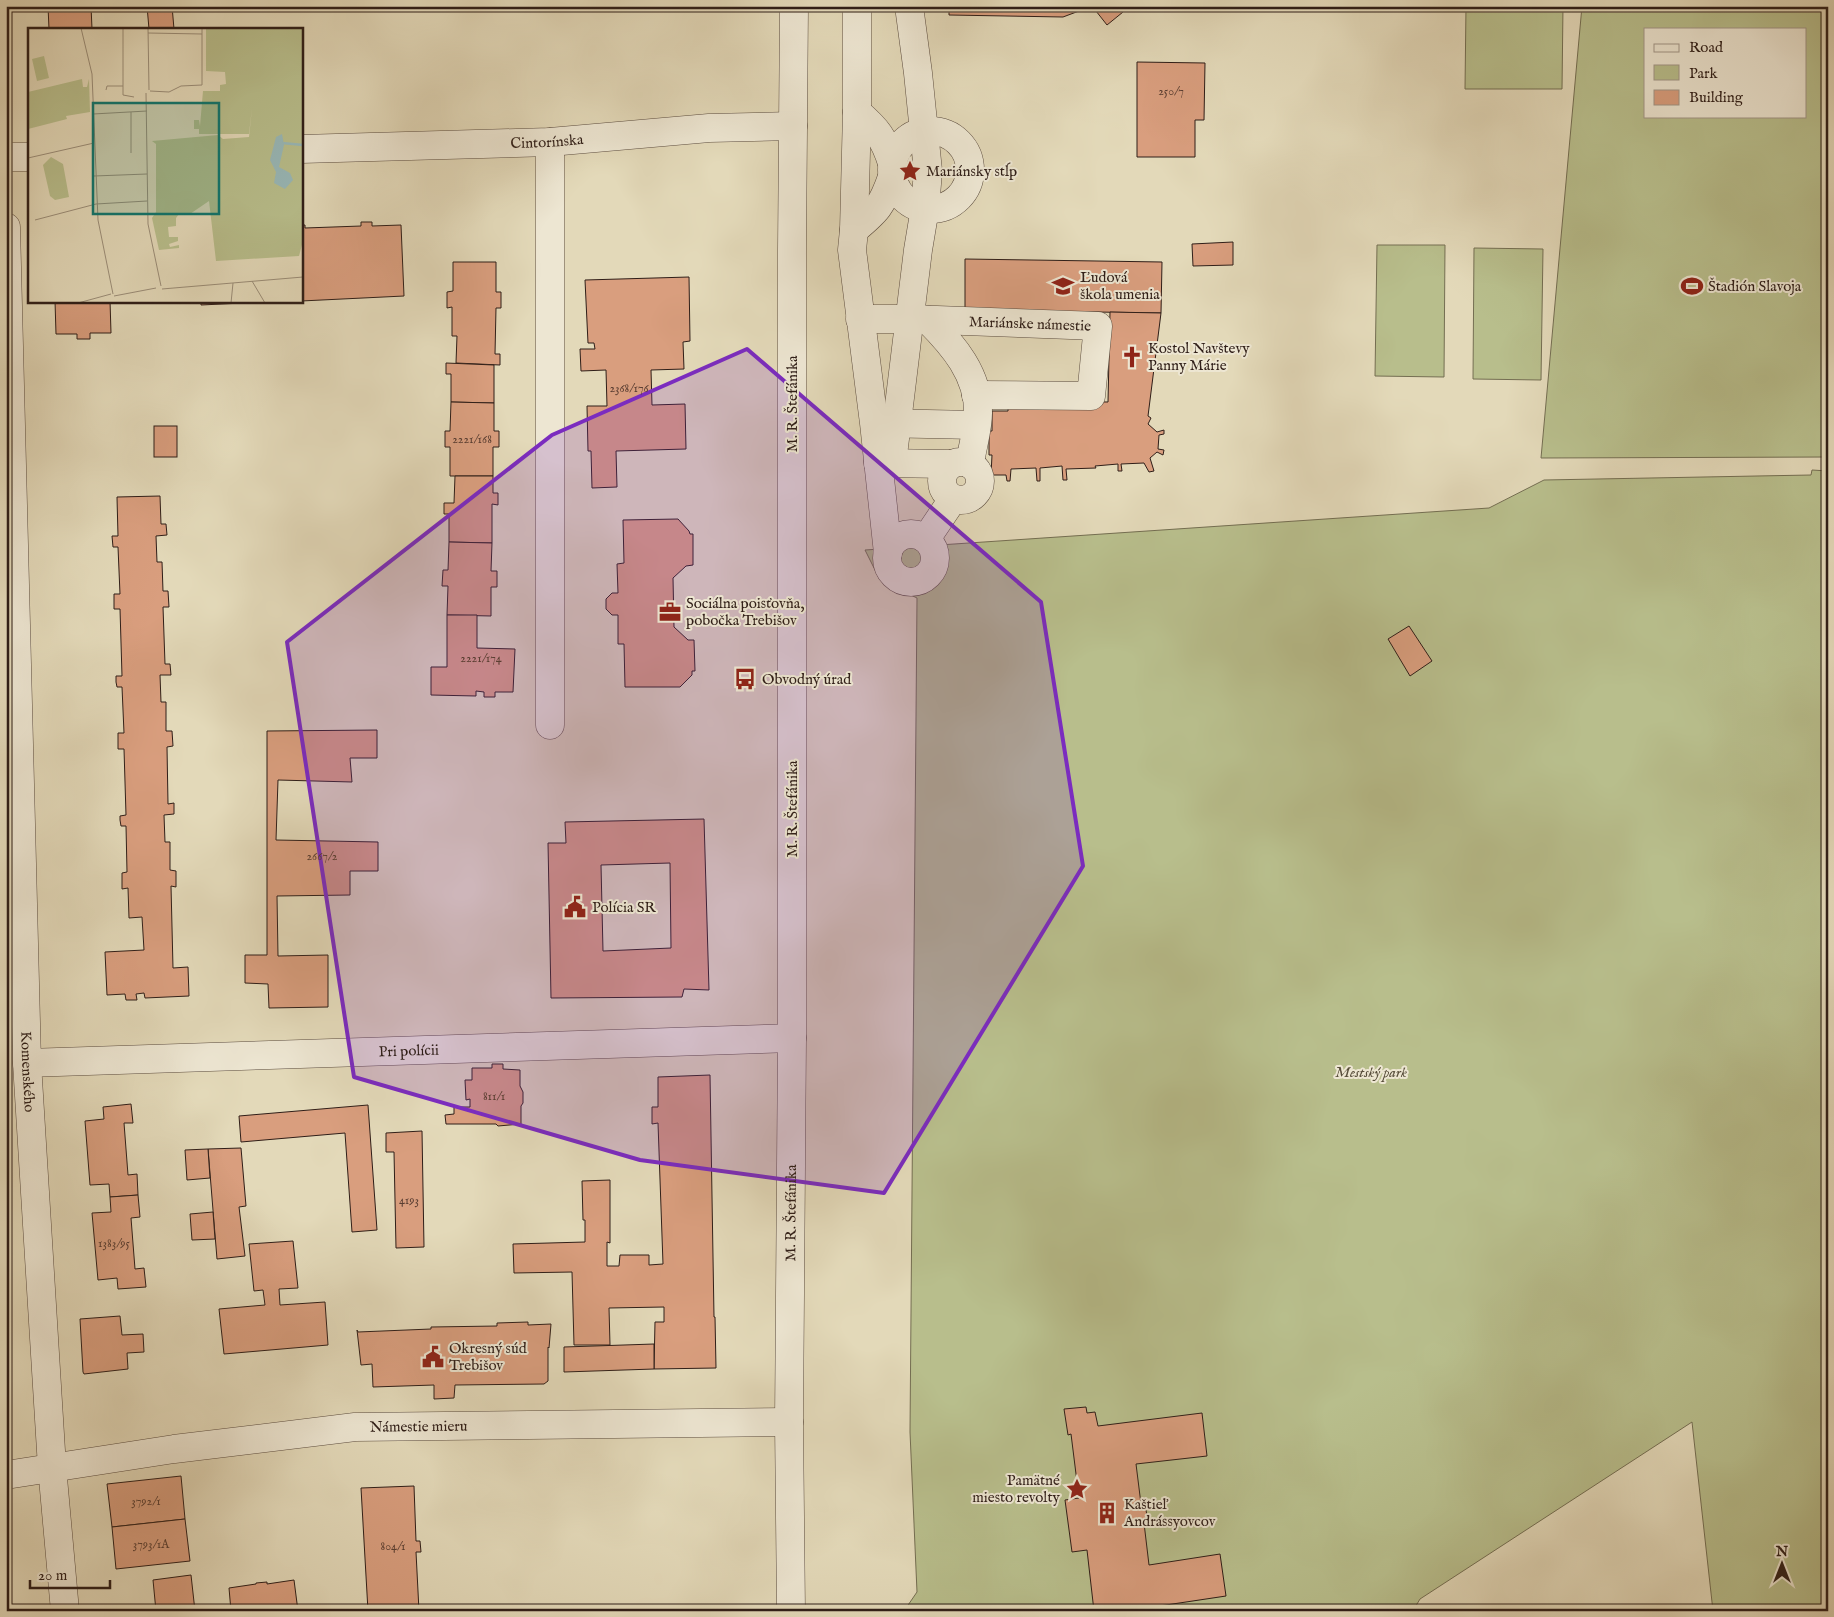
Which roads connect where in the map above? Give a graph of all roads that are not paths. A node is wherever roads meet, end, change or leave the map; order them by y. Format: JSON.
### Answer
{"nodes":[{"id":1,"x":794,"y":6,"type":"edge"},
{"id":2,"x":857,"y":6,"type":"edge"},
{"id":3,"x":909,"y":6,"type":"edge"},
{"id":4,"x":857,"y":112,"type":"junction"},
{"id":5,"x":793,"y":126,"type":"junction"},
{"id":6,"x":923,"y":132,"type":"junction"},
{"id":7,"x":550,"y":142,"type":"junction"},
{"id":8,"x":302,"y":149,"type":"edge"},
{"id":9,"x":6,"y":157,"type":"edge"},
{"id":10,"x":28,"y":157,"type":"edge"},
{"id":11,"x":892,"y":170,"type":"junction"},
{"id":12,"x":925,"y":208,"type":"junction"},
{"id":13,"x":6,"y":227,"type":"edge"},
{"id":14,"x":854,"y":230,"type":"junction"},
{"id":15,"x":860,"y":319,"type":"junction"},
{"id":16,"x":919,"y":319,"type":"junction"},
{"id":17,"x":976,"y":395,"type":"junction"},
{"id":18,"x":885,"y":424,"type":"junction"},
{"id":19,"x":972,"y":448,"type":"junction"},
{"id":20,"x":885,"y":463,"type":"junction"},
{"id":21,"x":926,"y":538,"type":"junction"},
{"id":22,"x":888,"y":553,"type":"junction"},
{"id":23,"x":10,"y":580,"type":"edge"},
{"id":24,"x":550,"y":725,"type":"dead end"},
{"id":25,"x":792,"y":1038,"type":"junction"},
{"id":26,"x":26,"y":1063,"type":"junction"},
{"id":27,"x":789,"y":1422,"type":"junction"},
{"id":28,"x":52,"y":1467,"type":"junction"},
{"id":29,"x":6,"y":1475,"type":"edge"},
{"id":30,"x":65,"y":1611,"type":"edge"},
{"id":31,"x":790,"y":1611,"type":"edge"}],
"edges":[{"from":1,"to":5,"type":"street","name":"M. R. Štefánika"},
{"from":2,"to":4,"type":"street"},
{"from":3,"to":6,"type":"street"},
{"from":4,"to":11,"type":"street"},
{"from":4,"to":14,"type":"street"},
{"from":5,"to":7,"type":"street","name":"Cintorínska"},
{"from":5,"to":25,"type":"street","name":"M. R. Štefánika"},
{"from":6,"to":11,"type":"street"},
{"from":6,"to":12,"type":"street"},
{"from":6,"to":12,"type":"street"},
{"from":7,"to":8,"type":"street","name":"Cintorínska"},
{"from":7,"to":24,"type":"street"},
{"from":9,"to":10,"type":"street"},
{"from":11,"to":12,"type":"street"},
{"from":11,"to":14,"type":"street"},
{"from":12,"to":16,"type":"street"},
{"from":13,"to":23,"type":"street","name":"Komenského"},
{"from":14,"to":15,"type":"street"},
{"from":15,"to":16,"type":"street","name":"Mariánske námestie"},
{"from":15,"to":18,"type":"street"},
{"from":16,"to":17,"type":"street"},
{"from":16,"to":17,"type":"street","name":"Mariánske námestie"},
{"from":16,"to":18,"type":"street"},
{"from":17,"to":19,"type":"street"},
{"from":18,"to":19,"type":"street"},
{"from":18,"to":20,"type":"street"},
{"from":19,"to":20,"type":"street"},
{"from":19,"to":21,"type":"street"},
{"from":20,"to":22,"type":"street"},
{"from":21,"to":22,"type":"street"},
{"from":21,"to":22,"type":"street"},
{"from":23,"to":26,"type":"street","name":"Komenského"},
{"from":25,"to":26,"type":"street","name":"Pri polícii"},
{"from":25,"to":27,"type":"street","name":"M. R. Štefánika"},
{"from":26,"to":28,"type":"street","name":"Komenského"},
{"from":27,"to":28,"type":"street","name":"Námestie mieru"},
{"from":27,"to":31,"type":"street","name":"M. R. Štefánika"},
{"from":28,"to":29,"type":"street","name":"Námestie mieru"},
{"from":28,"to":30,"type":"street","name":"Komenského"}]}
